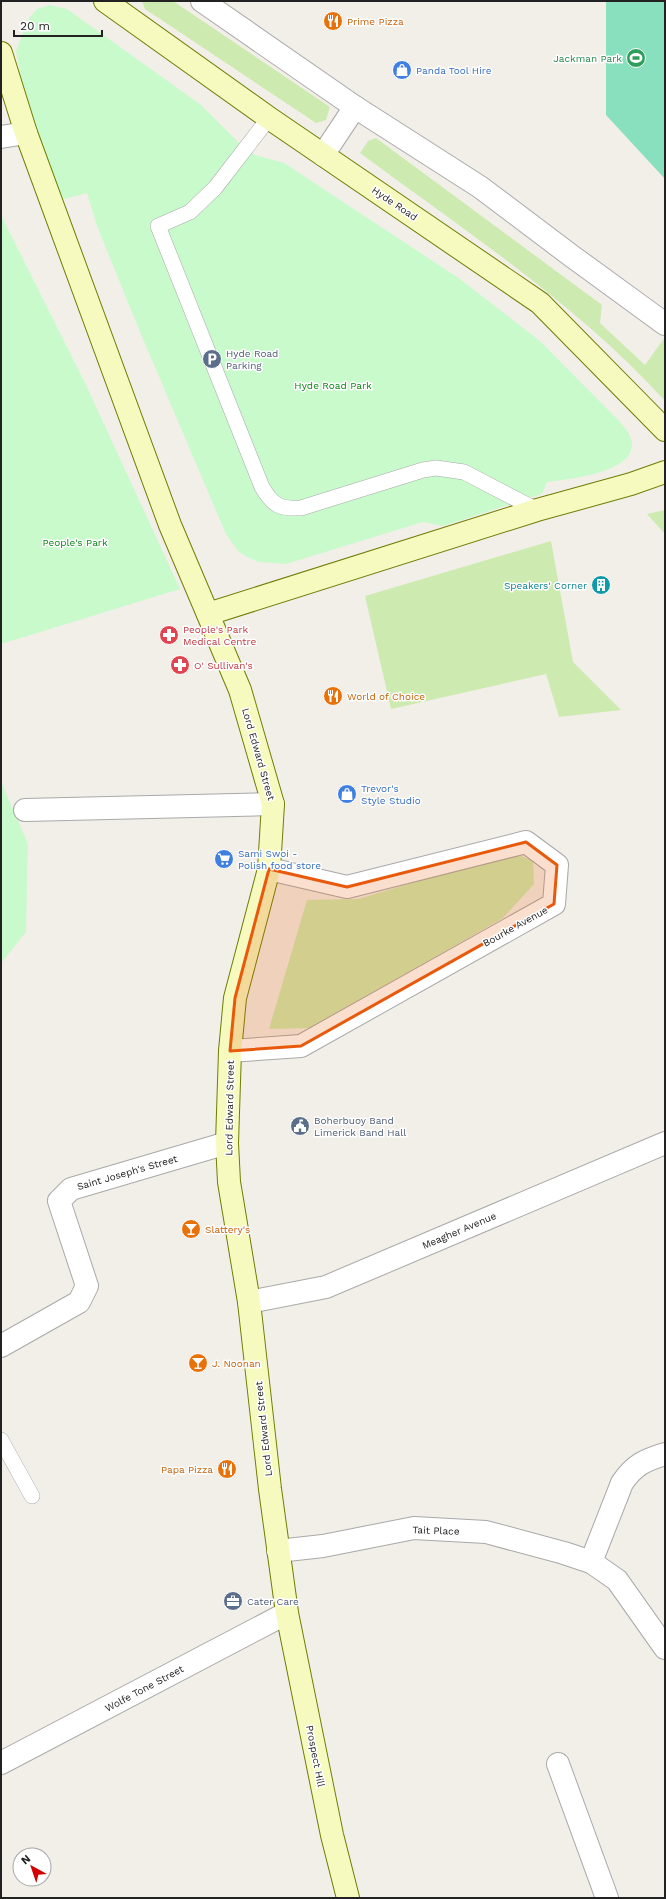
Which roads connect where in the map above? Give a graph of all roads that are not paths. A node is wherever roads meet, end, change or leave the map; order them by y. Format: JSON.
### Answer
{"nodes":[{"id":1,"x":105,"y":1,"type":"edge"},
{"id":2,"x":202,"y":1,"type":"edge"},
{"id":3,"x":1,"y":53,"type":"edge"},
{"id":4,"x":355,"y":107,"type":"junction"},
{"id":5,"x":270,"y":118,"type":"junction"},
{"id":6,"x":26,"y":133,"type":"junction"},
{"id":7,"x":1,"y":137,"type":"edge"},
{"id":8,"x":323,"y":155,"type":"junction"},
{"id":9,"x":665,"y":324,"type":"edge"},
{"id":10,"x":665,"y":430,"type":"edge"},
{"id":11,"x":665,"y":472,"type":"edge"},
{"id":12,"x":537,"y":510,"type":"junction"},
{"id":13,"x":208,"y":614,"type":"junction"},
{"id":14,"x":273,"y":804,"type":"junction"},
{"id":15,"x":25,"y":810,"type":"dead end"},
{"id":16,"x":269,"y":869,"type":"junction"},
{"id":17,"x":230,"y":1051,"type":"junction"},
{"id":18,"x":227,"y":1143,"type":"junction"},
{"id":19,"x":665,"y":1144,"type":"edge"},
{"id":20,"x":249,"y":1302,"type":"junction"},
{"id":21,"x":1,"y":1346,"type":"edge"},
{"id":22,"x":1,"y":1440,"type":"edge"},
{"id":23,"x":665,"y":1454,"type":"edge"},
{"id":24,"x":32,"y":1496,"type":"dead end"},
{"id":25,"x":278,"y":1551,"type":"junction"},
{"id":26,"x":591,"y":1562,"type":"junction"},
{"id":27,"x":287,"y":1613,"type":"junction"},
{"id":28,"x":665,"y":1648,"type":"edge"},
{"id":29,"x":1,"y":1763,"type":"edge"},
{"id":30,"x":558,"y":1764,"type":"dead end"},
{"id":31,"x":348,"y":1898,"type":"edge"},
{"id":32,"x":607,"y":1898,"type":"edge"}],
"edges":[{"from":1,"to":5,"type":"main road","name":"Hyde Road"},
{"from":2,"to":4,"type":"street"},
{"from":3,"to":6,"type":"main road","name":"Lord Edward Street"},
{"from":4,"to":8,"type":"street"},
{"from":4,"to":9,"type":"street"},
{"from":5,"to":8,"type":"main road","name":"Hyde Road"},
{"from":5,"to":12,"type":"lane"},
{"from":6,"to":7,"type":"street"},
{"from":6,"to":13,"type":"main road","name":"Lord Edward Street"},
{"from":8,"to":10,"type":"main road","name":"Hyde Road"},
{"from":11,"to":12,"type":"main road"},
{"from":12,"to":13,"type":"main road"},
{"from":13,"to":14,"type":"main road","name":"Lord Edward Street"},
{"from":14,"to":15,"type":"street"},
{"from":14,"to":16,"type":"main road","name":"Lord Edward Street"},
{"from":16,"to":17,"type":"main road","name":"Lord Edward Street"},
{"from":16,"to":17,"type":"street","name":"Bourke Avenue"},
{"from":17,"to":18,"type":"main road","name":"Lord Edward Street"},
{"from":18,"to":20,"type":"main road","name":"Lord Edward Street"},
{"from":18,"to":21,"type":"street","name":"Saint Joseph's Street"},
{"from":19,"to":20,"type":"street","name":"Meagher Avenue"},
{"from":20,"to":25,"type":"main road","name":"Lord Edward Street"},
{"from":22,"to":24,"type":"lane"},
{"from":23,"to":26,"type":"street"},
{"from":25,"to":26,"type":"street","name":"Tait Place"},
{"from":25,"to":27,"type":"main road","name":"Lord Edward Street"},
{"from":26,"to":28,"type":"street","name":"Tait Place"},
{"from":27,"to":29,"type":"street","name":"Wolfe Tone Street"},
{"from":27,"to":31,"type":"main road","name":"Prospect Hill"},
{"from":30,"to":32,"type":"street"}]}
